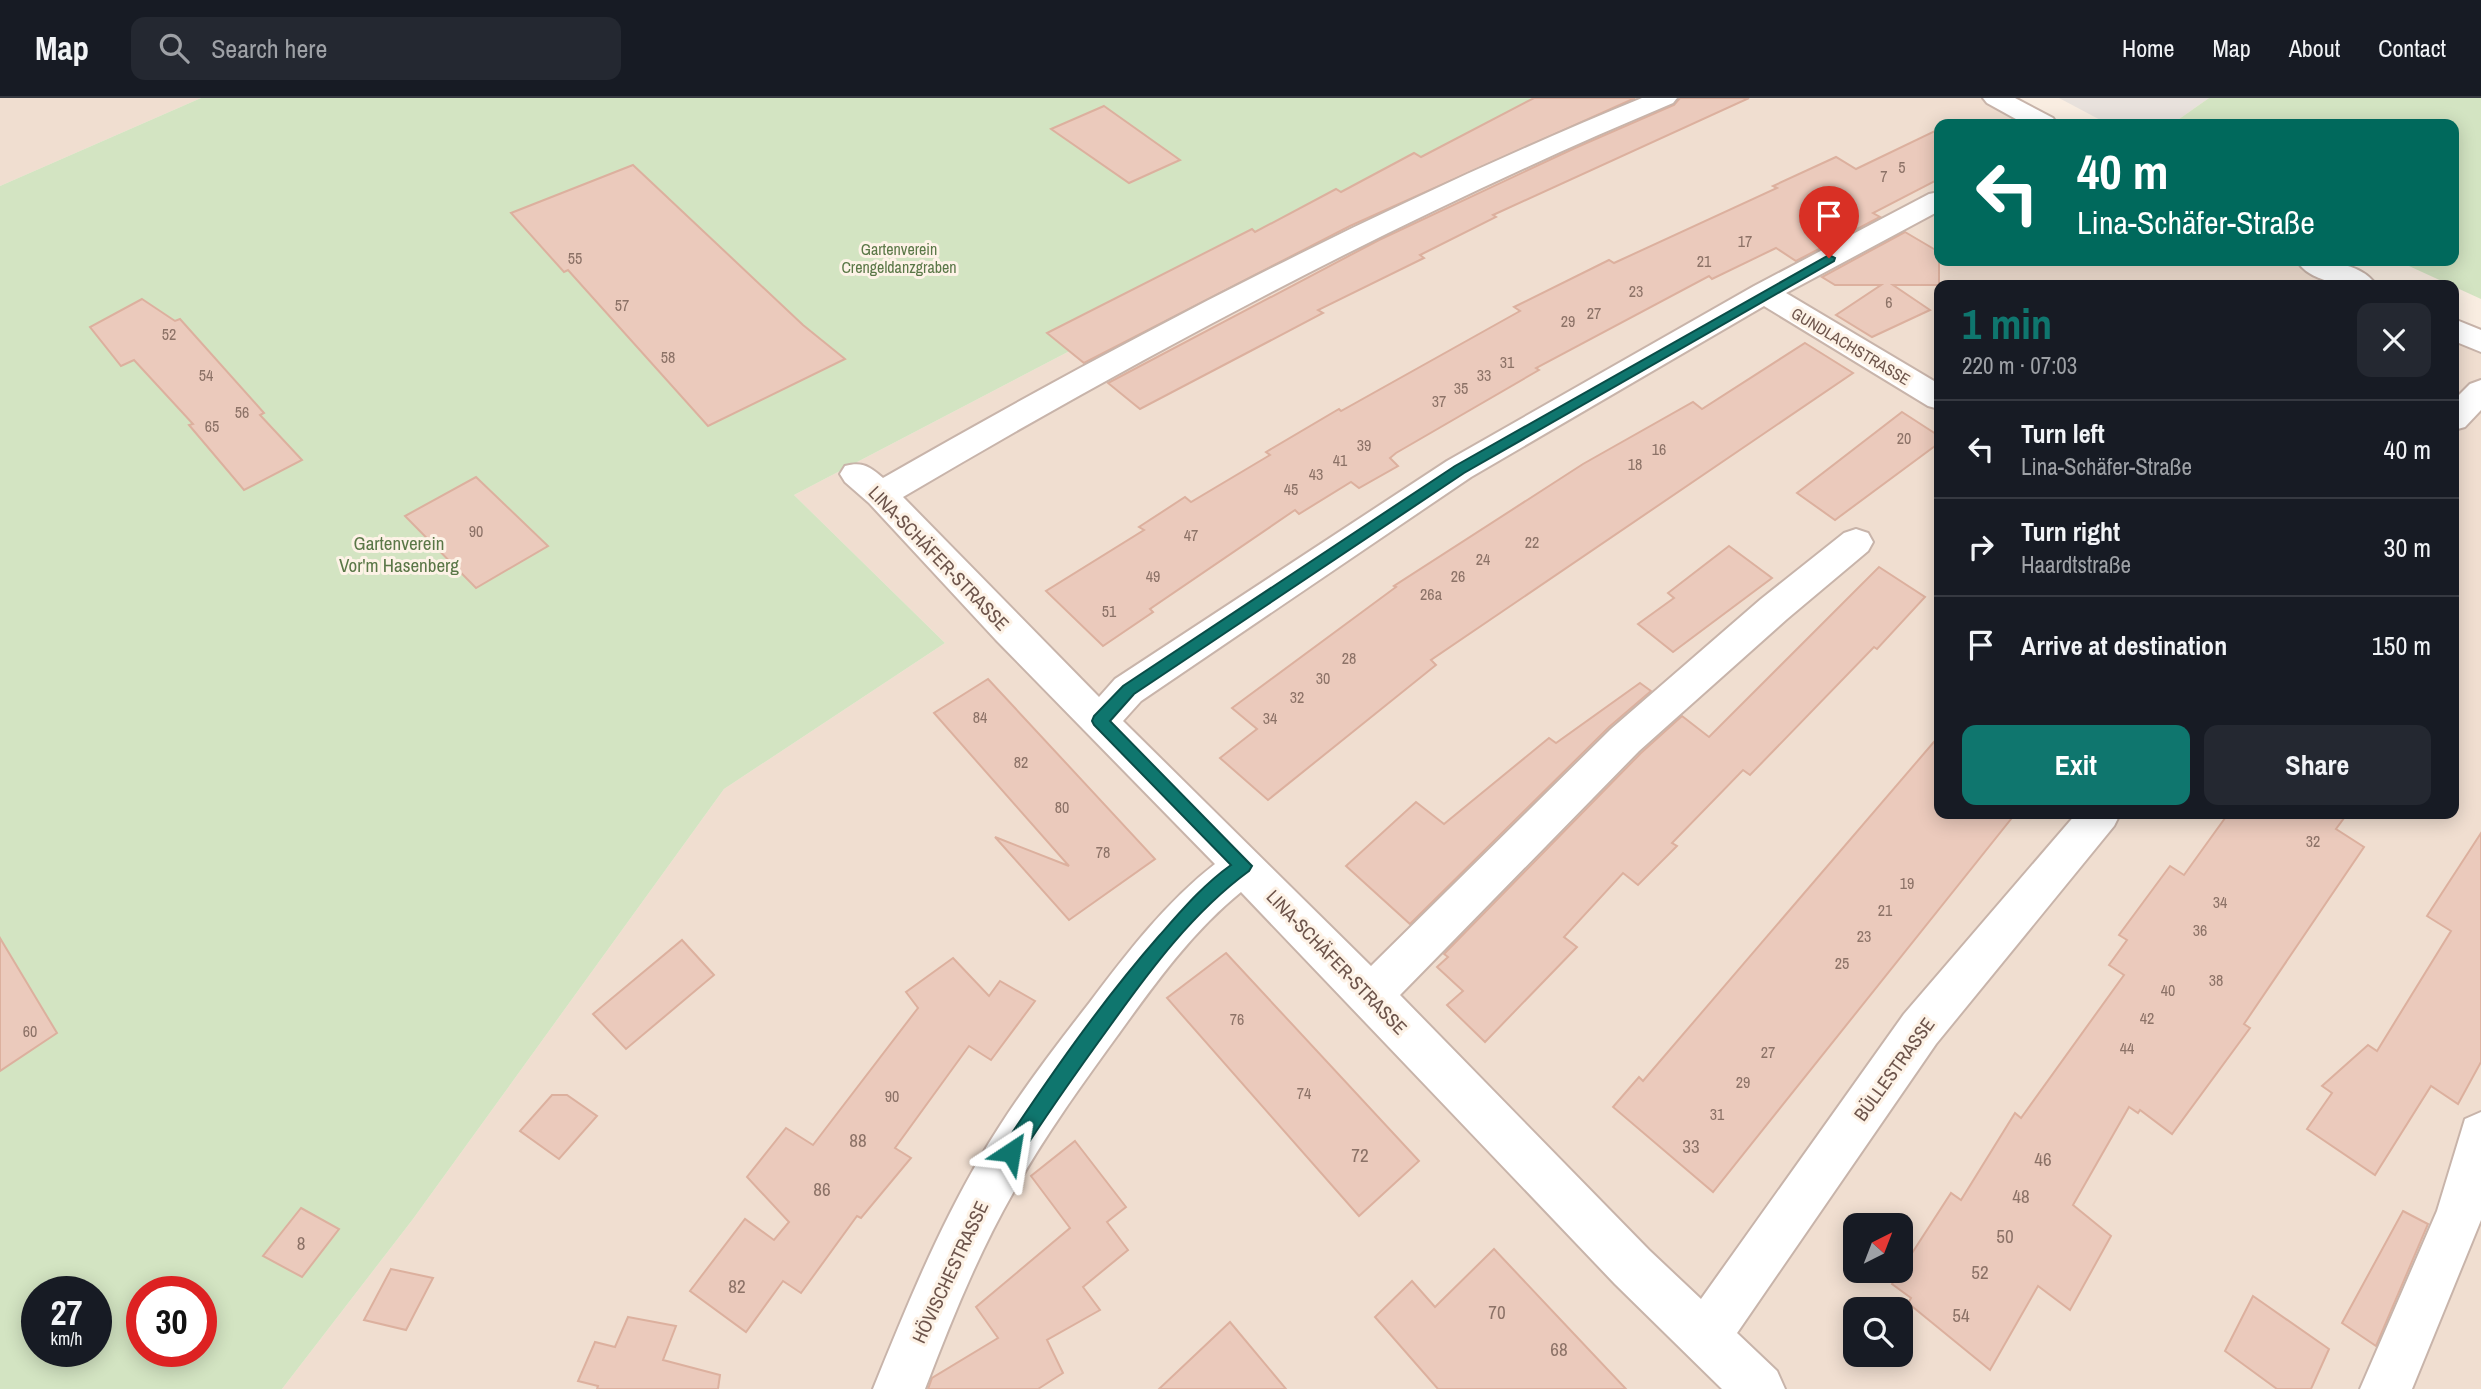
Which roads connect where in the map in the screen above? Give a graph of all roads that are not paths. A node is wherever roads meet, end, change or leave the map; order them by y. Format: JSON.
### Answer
{"nodes":[{"id":1,"x":1664,"y":98,"type":"edge"},
{"id":2,"x":1996,"y":98,"type":"edge"},
{"id":3,"x":2035,"y":119,"type":"edge"},
{"id":4,"x":1934,"y":203,"type":"edge"},
{"id":5,"x":2321,"y":266,"type":"edge"},
{"id":6,"x":2351,"y":280,"type":"edge"},
{"id":7,"x":1764,"y":293,"type":"junction"},
{"id":8,"x":2459,"y":331,"type":"edge"},
{"id":9,"x":2481,"y":342,"type":"edge"},
{"id":10,"x":2481,"y":391,"type":"edge"},
{"id":11,"x":1934,"y":395,"type":"edge"},
{"id":12,"x":2459,"y":414,"type":"edge"},
{"id":13,"x":1856,"y":542,"type":"dead end"},
{"id":14,"x":1100,"y":721,"type":"junction"},
{"id":15,"x":2096,"y":819,"type":"edge"},
{"id":16,"x":1243,"y":866,"type":"junction"},
{"id":17,"x":1371,"y":995,"type":"junction"},
{"id":18,"x":2481,"y":1135,"type":"edge"},
{"id":19,"x":1704,"y":1337,"type":"junction"},
{"id":20,"x":899,"y":1389,"type":"edge"},
{"id":21,"x":1759,"y":1389,"type":"edge"},
{"id":22,"x":2386,"y":1389,"type":"edge"}],
"edges":[{"from":1,"to":14,"type":"street","name":"LINA-SCHÄFER-STRASSE"},
{"from":2,"to":3,"type":"street"},
{"from":4,"to":7,"type":"street"},
{"from":5,"to":6,"type":"street"},
{"from":7,"to":11,"type":"street","name":"GUNDLACHSTRASSE"},
{"from":7,"to":14,"type":"street"},
{"from":8,"to":9,"type":"street"},
{"from":10,"to":12,"type":"street"},
{"from":13,"to":17,"type":"street"},
{"from":14,"to":16,"type":"street","name":"LINA-SCHÄFER-STRASSE"},
{"from":15,"to":19,"type":"street","name":"BÜLLESTRASSE"},
{"from":16,"to":17,"type":"street","name":"LINA-SCHÄFER-STRASSE"},
{"from":16,"to":20,"type":"street","name":"HÖVISCHESTRASSE"},
{"from":17,"to":19,"type":"street","name":"LINA-SCHÄFER-STRASSE"},
{"from":18,"to":22,"type":"street"},
{"from":19,"to":21,"type":"street","name":"LINA-SCHÄFER-STRASSE"}]}
